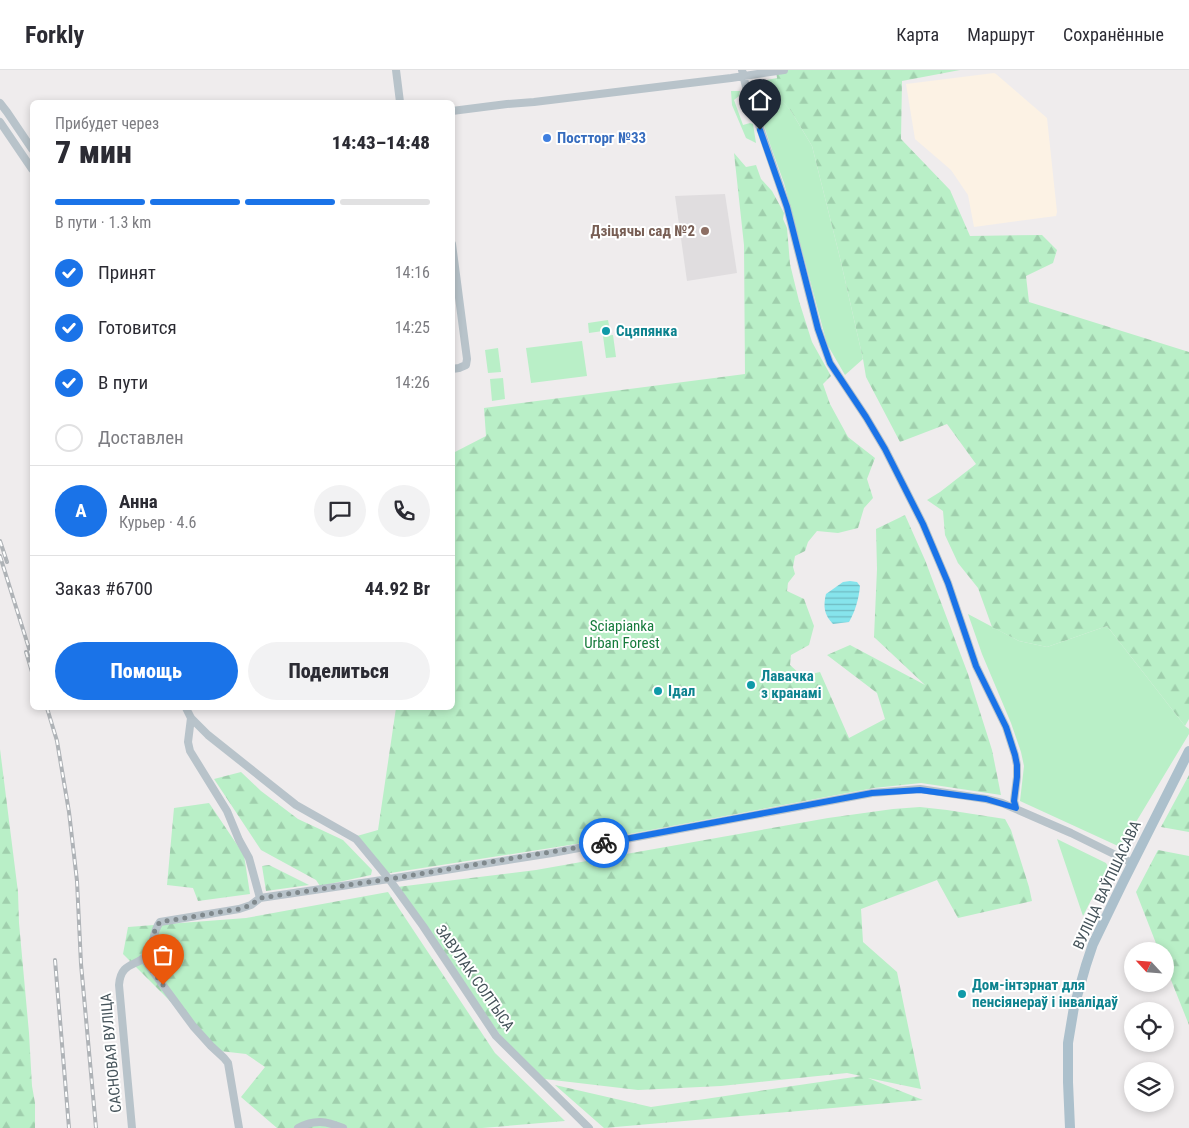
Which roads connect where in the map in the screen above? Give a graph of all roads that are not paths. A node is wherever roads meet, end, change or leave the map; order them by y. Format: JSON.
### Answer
{"nodes":[{"id":1,"x":396,"y":70,"type":"edge"},
{"id":2,"x":784,"y":70,"type":"edge"},
{"id":3,"x":743,"y":73,"type":"edge"},
{"id":4,"x":400,"y":100,"type":"edge"},
{"id":5,"x":0,"y":103,"type":"edge"},
{"id":6,"x":455,"y":111,"type":"edge"},
{"id":7,"x":0,"y":122,"type":"edge"},
{"id":8,"x":30,"y":146,"type":"edge"},
{"id":9,"x":30,"y":165,"type":"edge"},
{"id":10,"x":455,"y":267,"type":"edge"},
{"id":11,"x":455,"y":369,"type":"edge"},
{"id":12,"x":187,"y":710,"type":"edge"},
{"id":13,"x":191,"y":718,"type":"junction"},
{"id":14,"x":1189,"y":750,"type":"edge"},
{"id":15,"x":1016,"y":808,"type":"junction"},
{"id":16,"x":1132,"y":863,"type":"junction"},
{"id":17,"x":389,"y":879,"type":"junction"},
{"id":18,"x":260,"y":898,"type":"junction"},
{"id":19,"x":143,"y":958,"type":"junction"},
{"id":20,"x":132,"y":1128,"type":"edge"},
{"id":21,"x":239,"y":1128,"type":"edge"},
{"id":22,"x":298,"y":1128,"type":"edge"},
{"id":23,"x":343,"y":1128,"type":"edge"},
{"id":24,"x":589,"y":1128,"type":"edge"},
{"id":25,"x":1070,"y":1128,"type":"edge"}],
"edges":[{"from":1,"to":4,"type":"street"},
{"from":2,"to":3,"type":"street"},
{"from":3,"to":6,"type":"street"},
{"from":3,"to":15,"type":"street"},
{"from":5,"to":8,"type":"street"},
{"from":7,"to":9,"type":"street"},
{"from":10,"to":11,"type":"street"},
{"from":12,"to":13,"type":"street"},
{"from":13,"to":17,"type":"street","name":"ЗАВУЛАК СОЛТЫСА"},
{"from":13,"to":18,"type":"street"},
{"from":14,"to":16,"type":"main road","name":"ВУЛІЦА ВАЎПШАСАВА"},
{"from":15,"to":16,"type":"street"},
{"from":15,"to":17,"type":"street"},
{"from":16,"to":25,"type":"main road","name":"ВУЛІЦА ВАЎПШАСАВА"},
{"from":17,"to":18,"type":"street"},
{"from":17,"to":24,"type":"street","name":"ЗАВУЛАК СОЛТЫСА"},
{"from":18,"to":19,"type":"street"},
{"from":19,"to":20,"type":"street","name":"САСНОВАЯ ВУЛІЦА"},
{"from":19,"to":21,"type":"street"},
{"from":22,"to":23,"type":"street"}]}
